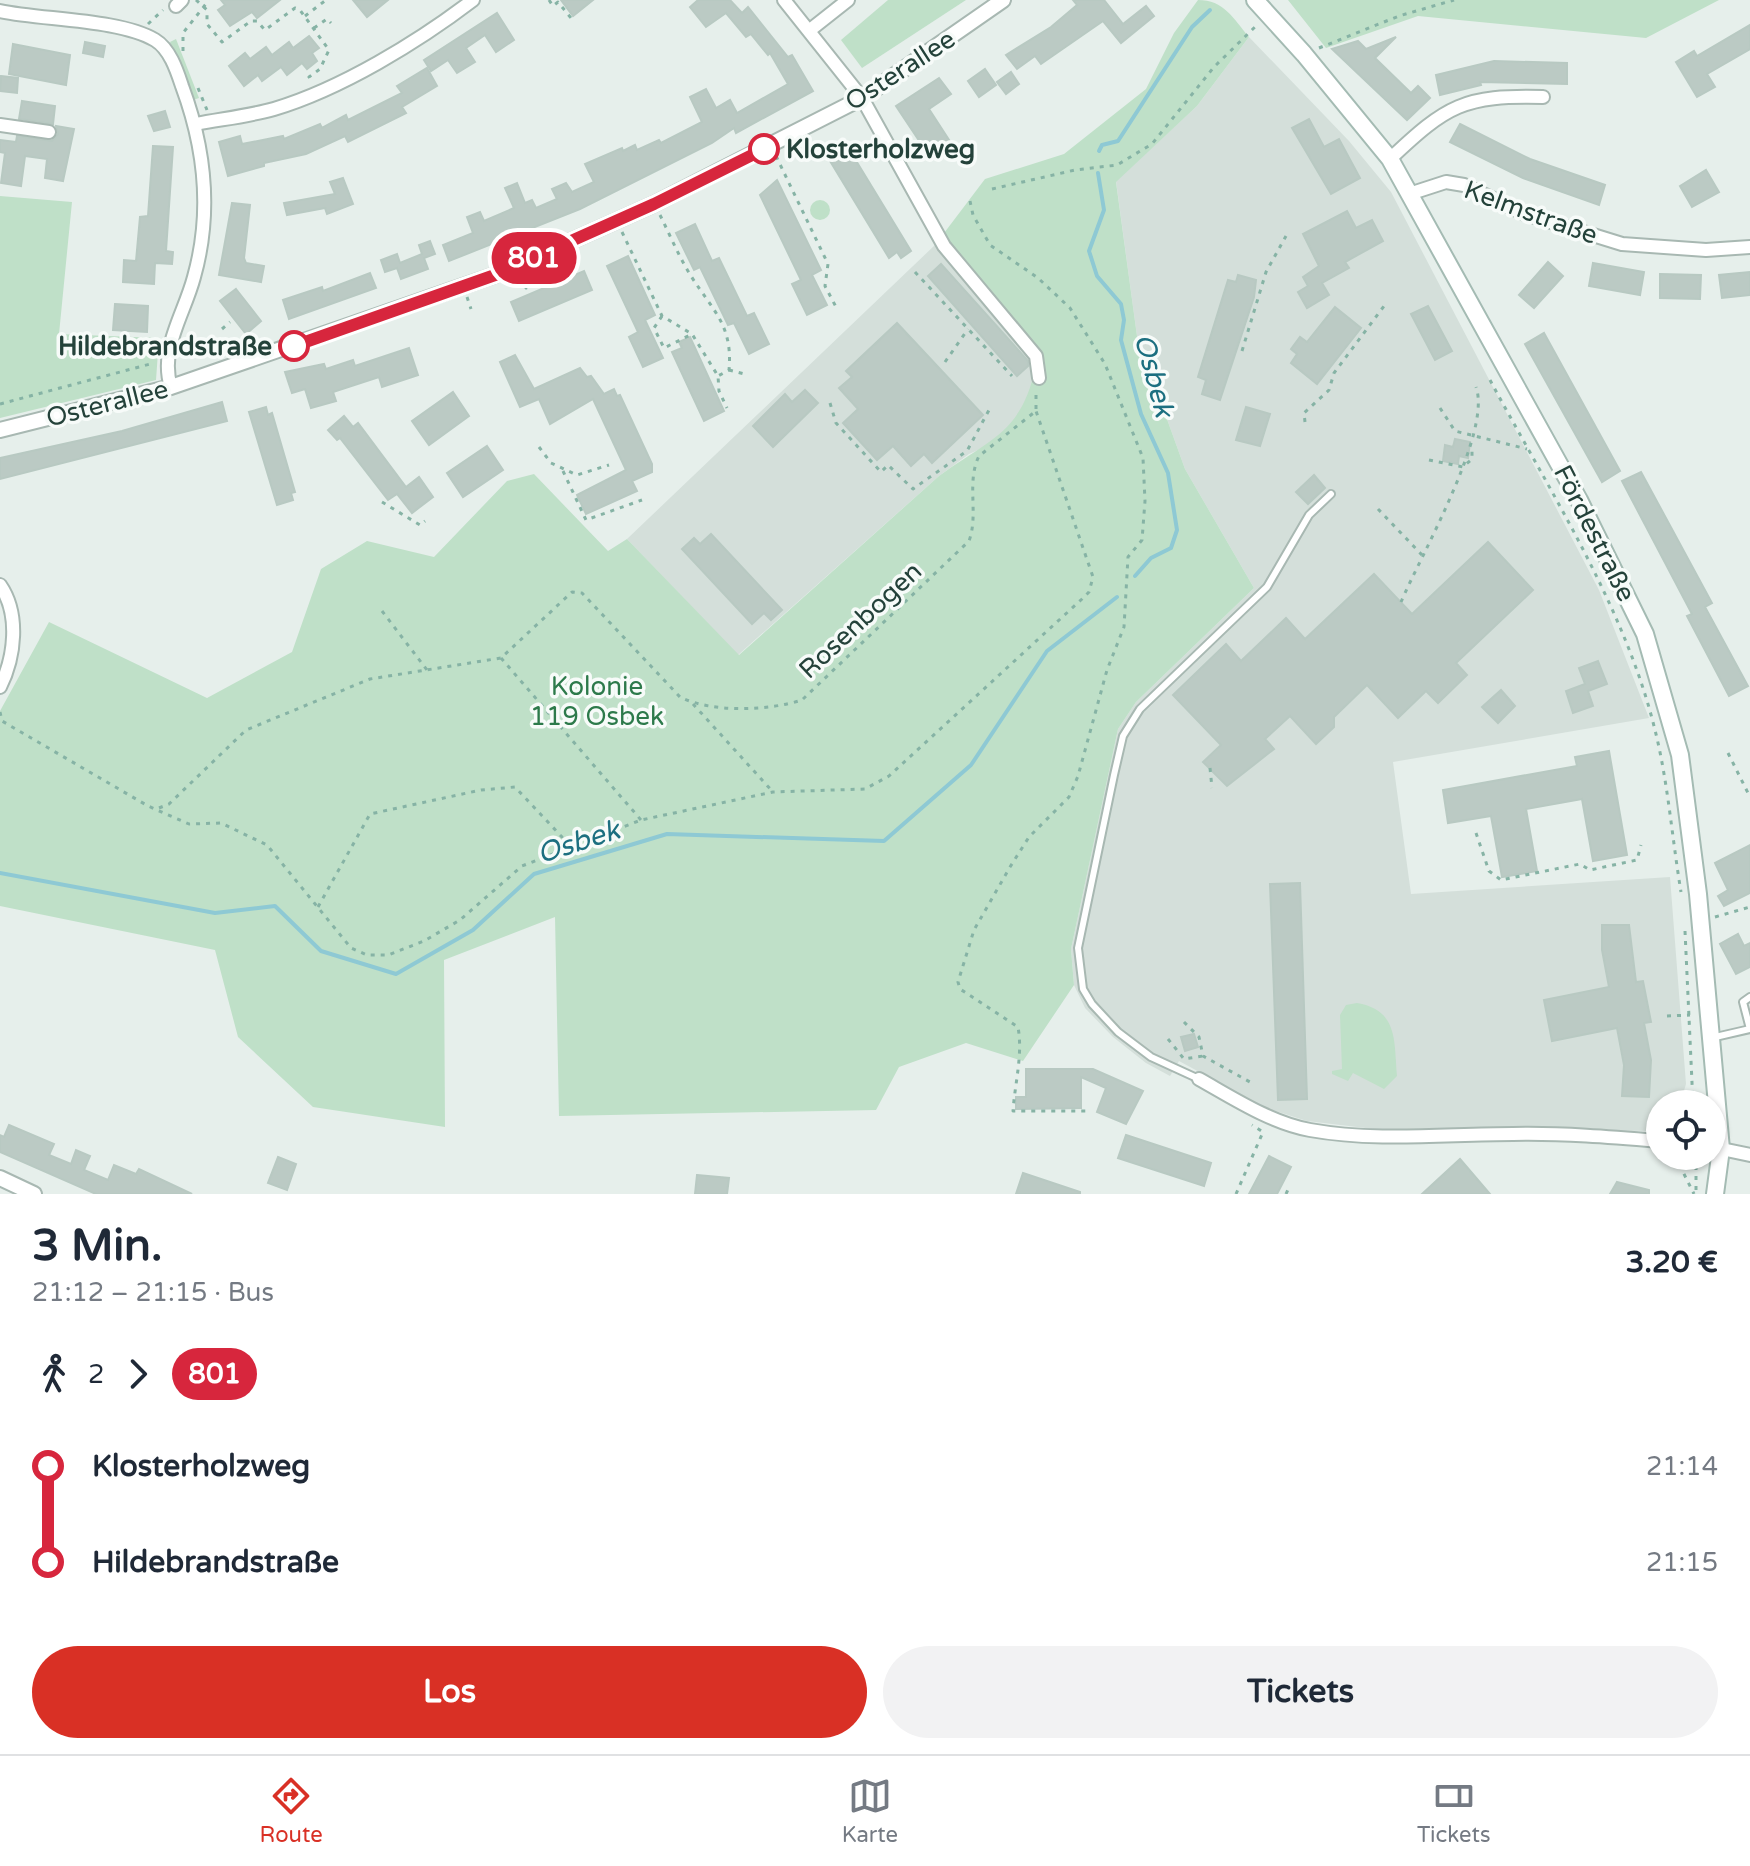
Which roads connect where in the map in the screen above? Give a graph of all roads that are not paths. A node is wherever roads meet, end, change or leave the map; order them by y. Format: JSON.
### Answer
{"nodes":[{"id":1,"x":473,"y":0,"type":"edge"},
{"id":2,"x":784,"y":0,"type":"edge"},
{"id":3,"x":848,"y":0,"type":"edge"},
{"id":4,"x":1255,"y":0,"type":"edge"},
{"id":5,"x":993,"y":3,"type":"edge"},
{"id":6,"x":0,"y":11,"type":"edge"},
{"id":7,"x":0,"y":17,"type":"edge"},
{"id":8,"x":810,"y":30,"type":"junction"},
{"id":9,"x":1543,"y":97,"type":"dead end"},
{"id":10,"x":862,"y":98,"type":"junction"},
{"id":11,"x":196,"y":124,"type":"junction"},
{"id":12,"x":0,"y":125,"type":"edge"},
{"id":13,"x":49,"y":132,"type":"dead end"},
{"id":14,"x":1390,"y":159,"type":"junction"},
{"id":15,"x":1409,"y":194,"type":"junction"},
{"id":16,"x":1750,"y":247,"type":"edge"},
{"id":17,"x":1039,"y":378,"type":"road end"},
{"id":18,"x":171,"y":387,"type":"junction"},
{"id":19,"x":0,"y":430,"type":"edge"},
{"id":20,"x":1331,"y":494,"type":"dead end"},
{"id":21,"x":0,"y":585,"type":"edge"},
{"id":22,"x":0,"y":687,"type":"edge"},
{"id":23,"x":1750,"y":997,"type":"edge"},
{"id":24,"x":1709,"y":1038,"type":"junction"},
{"id":25,"x":1199,"y":1079,"type":"joint"},
{"id":26,"x":1712,"y":1090,"type":"edge"},
{"id":27,"x":1646,"y":1140,"type":"edge"},
{"id":28,"x":1726,"y":1150,"type":"edge"},
{"id":29,"x":1750,"y":1155,"type":"edge"},
{"id":30,"x":1716,"y":1170,"type":"edge"},
{"id":31,"x":0,"y":1178,"type":"edge"},
{"id":32,"x":34,"y":1194,"type":"edge"},
{"id":33,"x":1715,"y":1194,"type":"edge"}],
"edges":[{"from":1,"to":11,"type":"street"},
{"from":2,"to":8,"type":"street"},
{"from":3,"to":8,"type":"street"},
{"from":4,"to":14,"type":"main road","name":"Fördestraße"},
{"from":5,"to":10,"type":"street","name":"Osterallee"},
{"from":6,"to":7,"type":"street"},
{"from":6,"to":11,"type":"street"},
{"from":8,"to":10,"type":"street"},
{"from":9,"to":14,"type":"street"},
{"from":10,"to":17,"type":"street"},
{"from":10,"to":18,"type":"street","name":"Osterallee"},
{"from":11,"to":18,"type":"street"},
{"from":12,"to":13,"type":"street"},
{"from":14,"to":15,"type":"main road","name":"Fördestraße"},
{"from":15,"to":16,"type":"street","name":"Kelmstraße"},
{"from":15,"to":24,"type":"main road","name":"Fördestraße"},
{"from":18,"to":19,"type":"street","name":"Osterallee"},
{"from":20,"to":25,"type":"lane"},
{"from":21,"to":22,"type":"street"},
{"from":23,"to":24,"type":"lane"},
{"from":24,"to":26,"type":"main road","name":"Fördestraße"},
{"from":25,"to":27,"type":"street"},
{"from":28,"to":29,"type":"street"},
{"from":30,"to":33,"type":"main road","name":"Fördestraße"},
{"from":31,"to":32,"type":"street"}]}
